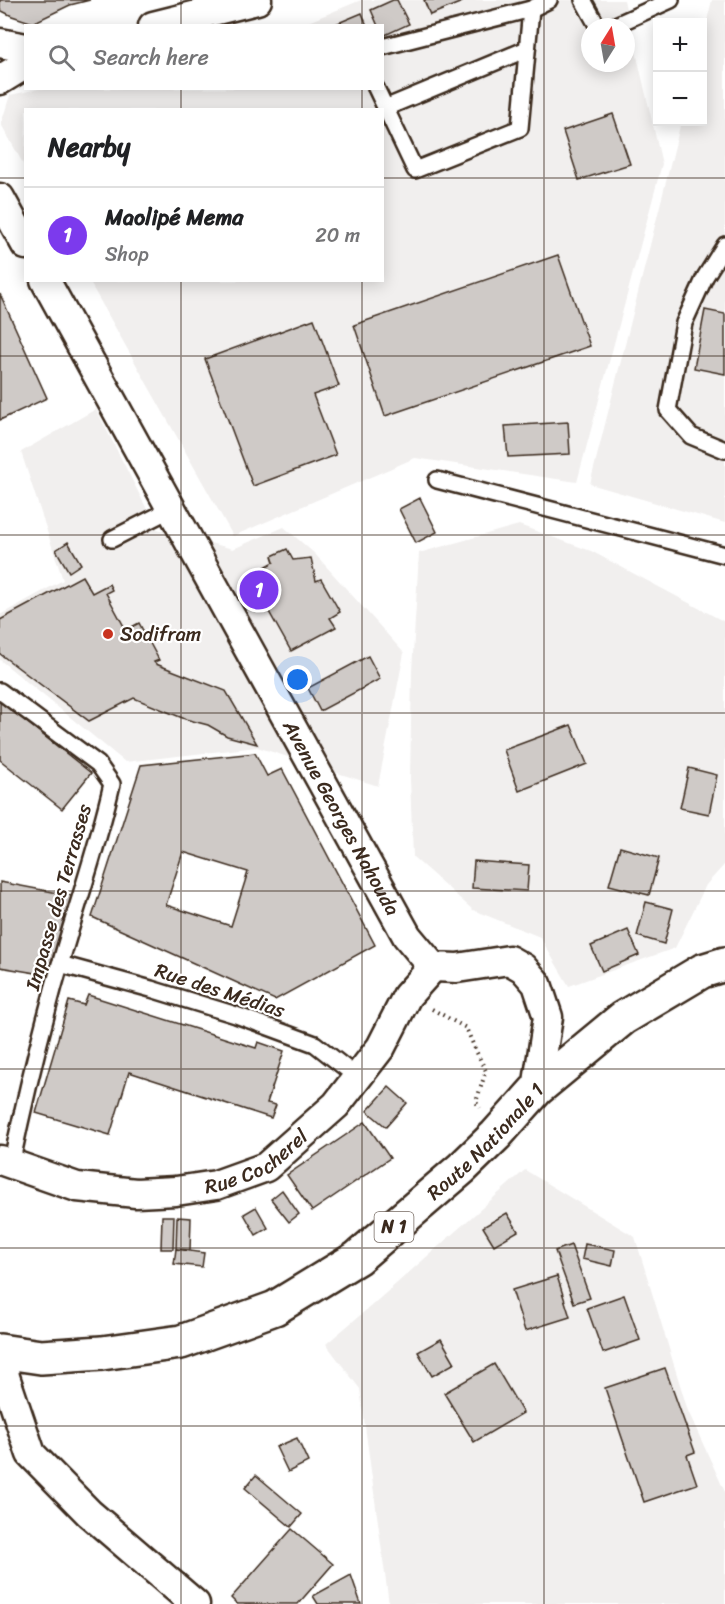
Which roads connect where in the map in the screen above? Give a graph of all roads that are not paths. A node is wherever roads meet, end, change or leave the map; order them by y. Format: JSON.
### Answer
{"nodes":[{"id":1,"x":257,"y":0,"type":"edge"},
{"id":2,"x":549,"y":0,"type":"edge"},
{"id":3,"x":583,"y":0,"type":"edge"},
{"id":4,"x":671,"y":0,"type":"edge"},
{"id":5,"x":531,"y":9,"type":"junction"},
{"id":6,"x":593,"y":18,"type":"edge"},
{"id":7,"x":631,"y":18,"type":"edge"},
{"id":8,"x":161,"y":24,"type":"edge"},
{"id":9,"x":0,"y":44,"type":"edge"},
{"id":10,"x":384,"y":46,"type":"edge"},
{"id":11,"x":24,"y":48,"type":"edge"},
{"id":12,"x":527,"y":49,"type":"junction"},
{"id":13,"x":24,"y":65,"type":"edge"},
{"id":14,"x":0,"y":80,"type":"edge"},
{"id":15,"x":377,"y":90,"type":"edge"},
{"id":16,"x":385,"y":108,"type":"junction"},
{"id":17,"x":0,"y":198,"type":"edge"},
{"id":18,"x":24,"y":240,"type":"edge"},
{"id":19,"x":725,"y":245,"type":"edge"},
{"id":20,"x":46,"y":282,"type":"edge"},
{"id":21,"x":725,"y":450,"type":"edge"},
{"id":22,"x":437,"y":480,"type":"dead end"},
{"id":23,"x":171,"y":509,"type":"junction"},
{"id":24,"x":112,"y":539,"type":"dead end"},
{"id":25,"x":725,"y":555,"type":"edge"},
{"id":26,"x":0,"y":691,"type":"edge"},
{"id":27,"x":60,"y":964,"type":"junction"},
{"id":28,"x":725,"y":964,"type":"edge"},
{"id":29,"x":433,"y":967,"type":"junction"},
{"id":30,"x":357,"y":1077,"type":"junction"},
{"id":31,"x":537,"y":1089,"type":"junction"},
{"id":32,"x":6,"y":1163,"type":"edge"},
{"id":33,"x":1,"y":1352,"type":"edge"},
{"id":34,"x":195,"y":1604,"type":"edge"}],
"edges":[{"from":1,"to":8,"type":"street"},
{"from":2,"to":5,"type":"lane"},
{"from":3,"to":6,"type":"lane"},
{"from":4,"to":7,"type":"lane"},
{"from":5,"to":10,"type":"lane"},
{"from":5,"to":12,"type":"lane"},
{"from":9,"to":11,"type":"street"},
{"from":12,"to":16,"type":"lane"},
{"from":12,"to":16,"type":"lane"},
{"from":13,"to":14,"type":"street"},
{"from":15,"to":16,"type":"lane"},
{"from":17,"to":18,"type":"street"},
{"from":19,"to":21,"type":"lane"},
{"from":20,"to":23,"type":"street","name":"Avenue Georges Nahouda"},
{"from":22,"to":25,"type":"lane"},
{"from":23,"to":24,"type":"lane"},
{"from":23,"to":29,"type":"street","name":"Avenue Georges Nahouda"},
{"from":26,"to":27,"type":"lane","name":"Impasse des Terrasses"},
{"from":27,"to":30,"type":"lane","name":"Rue des Médias"},
{"from":27,"to":32,"type":"lane","name":"Impasse des Terrasses"},
{"from":28,"to":31,"type":"main road","name":"Route Nationale 1","number":"N 1"},
{"from":29,"to":30,"type":"street","name":"Rue Cocherel"},
{"from":29,"to":31,"type":"street"},
{"from":30,"to":32,"type":"street","name":"Rue Cocherel"},
{"from":31,"to":33,"type":"main road","name":"Route Nationale 1","number":"N 1"},
{"from":33,"to":34,"type":"street"}]}
